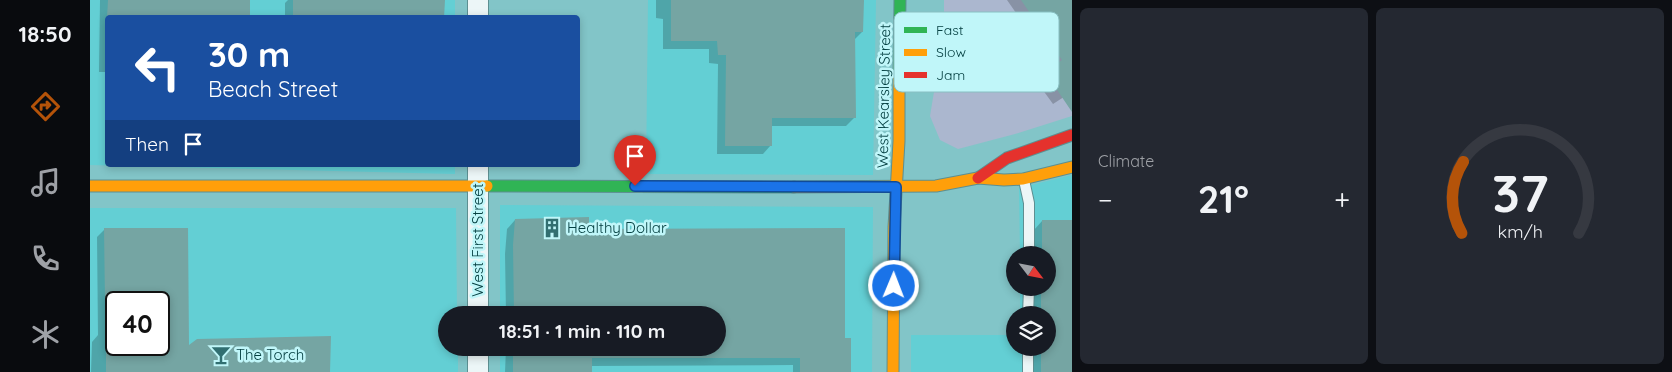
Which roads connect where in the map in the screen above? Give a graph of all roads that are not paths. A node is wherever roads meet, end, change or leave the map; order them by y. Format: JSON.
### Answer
{"nodes":[{"id":1,"x":478,"y":0,"type":"edge"},
{"id":2,"x":478,"y":15,"type":"edge"},
{"id":3,"x":899,"y":92,"type":"edge"},
{"id":4,"x":1072,"y":134,"type":"edge"},
{"id":5,"x":478,"y":167,"type":"edge"},
{"id":6,"x":1020,"y":167,"type":"junction"},
{"id":7,"x":1072,"y":167,"type":"edge"},
{"id":8,"x":978,"y":178,"type":"junction"},
{"id":9,"x":90,"y":186,"type":"edge"},
{"id":10,"x":478,"y":187,"type":"junction"},
{"id":11,"x":896,"y":187,"type":"junction"},
{"id":12,"x":1029,"y":246,"type":"edge"},
{"id":13,"x":478,"y":306,"type":"edge"},
{"id":14,"x":478,"y":356,"type":"edge"},
{"id":15,"x":1028,"y":356,"type":"edge"},
{"id":16,"x":478,"y":372,"type":"edge"},
{"id":17,"x":893,"y":372,"type":"edge"},
{"id":18,"x":1028,"y":372,"type":"edge"}],
"edges":[{"from":1,"to":2,"type":"street"},
{"from":3,"to":11,"type":"street","name":"West Kearsley Street"},
{"from":4,"to":6,"type":"street"},
{"from":5,"to":10,"type":"street","name":"West First Street"},
{"from":6,"to":7,"type":"street"},
{"from":6,"to":8,"type":"street"},
{"from":6,"to":8,"type":"street"},
{"from":6,"to":12,"type":"lane"},
{"from":8,"to":11,"type":"street"},
{"from":9,"to":10,"type":"street"},
{"from":10,"to":11,"type":"street"},
{"from":10,"to":13,"type":"street","name":"West First Street"},
{"from":11,"to":17,"type":"street","name":"West Kearsley Street"},
{"from":14,"to":16,"type":"street"},
{"from":15,"to":18,"type":"lane"}]}
